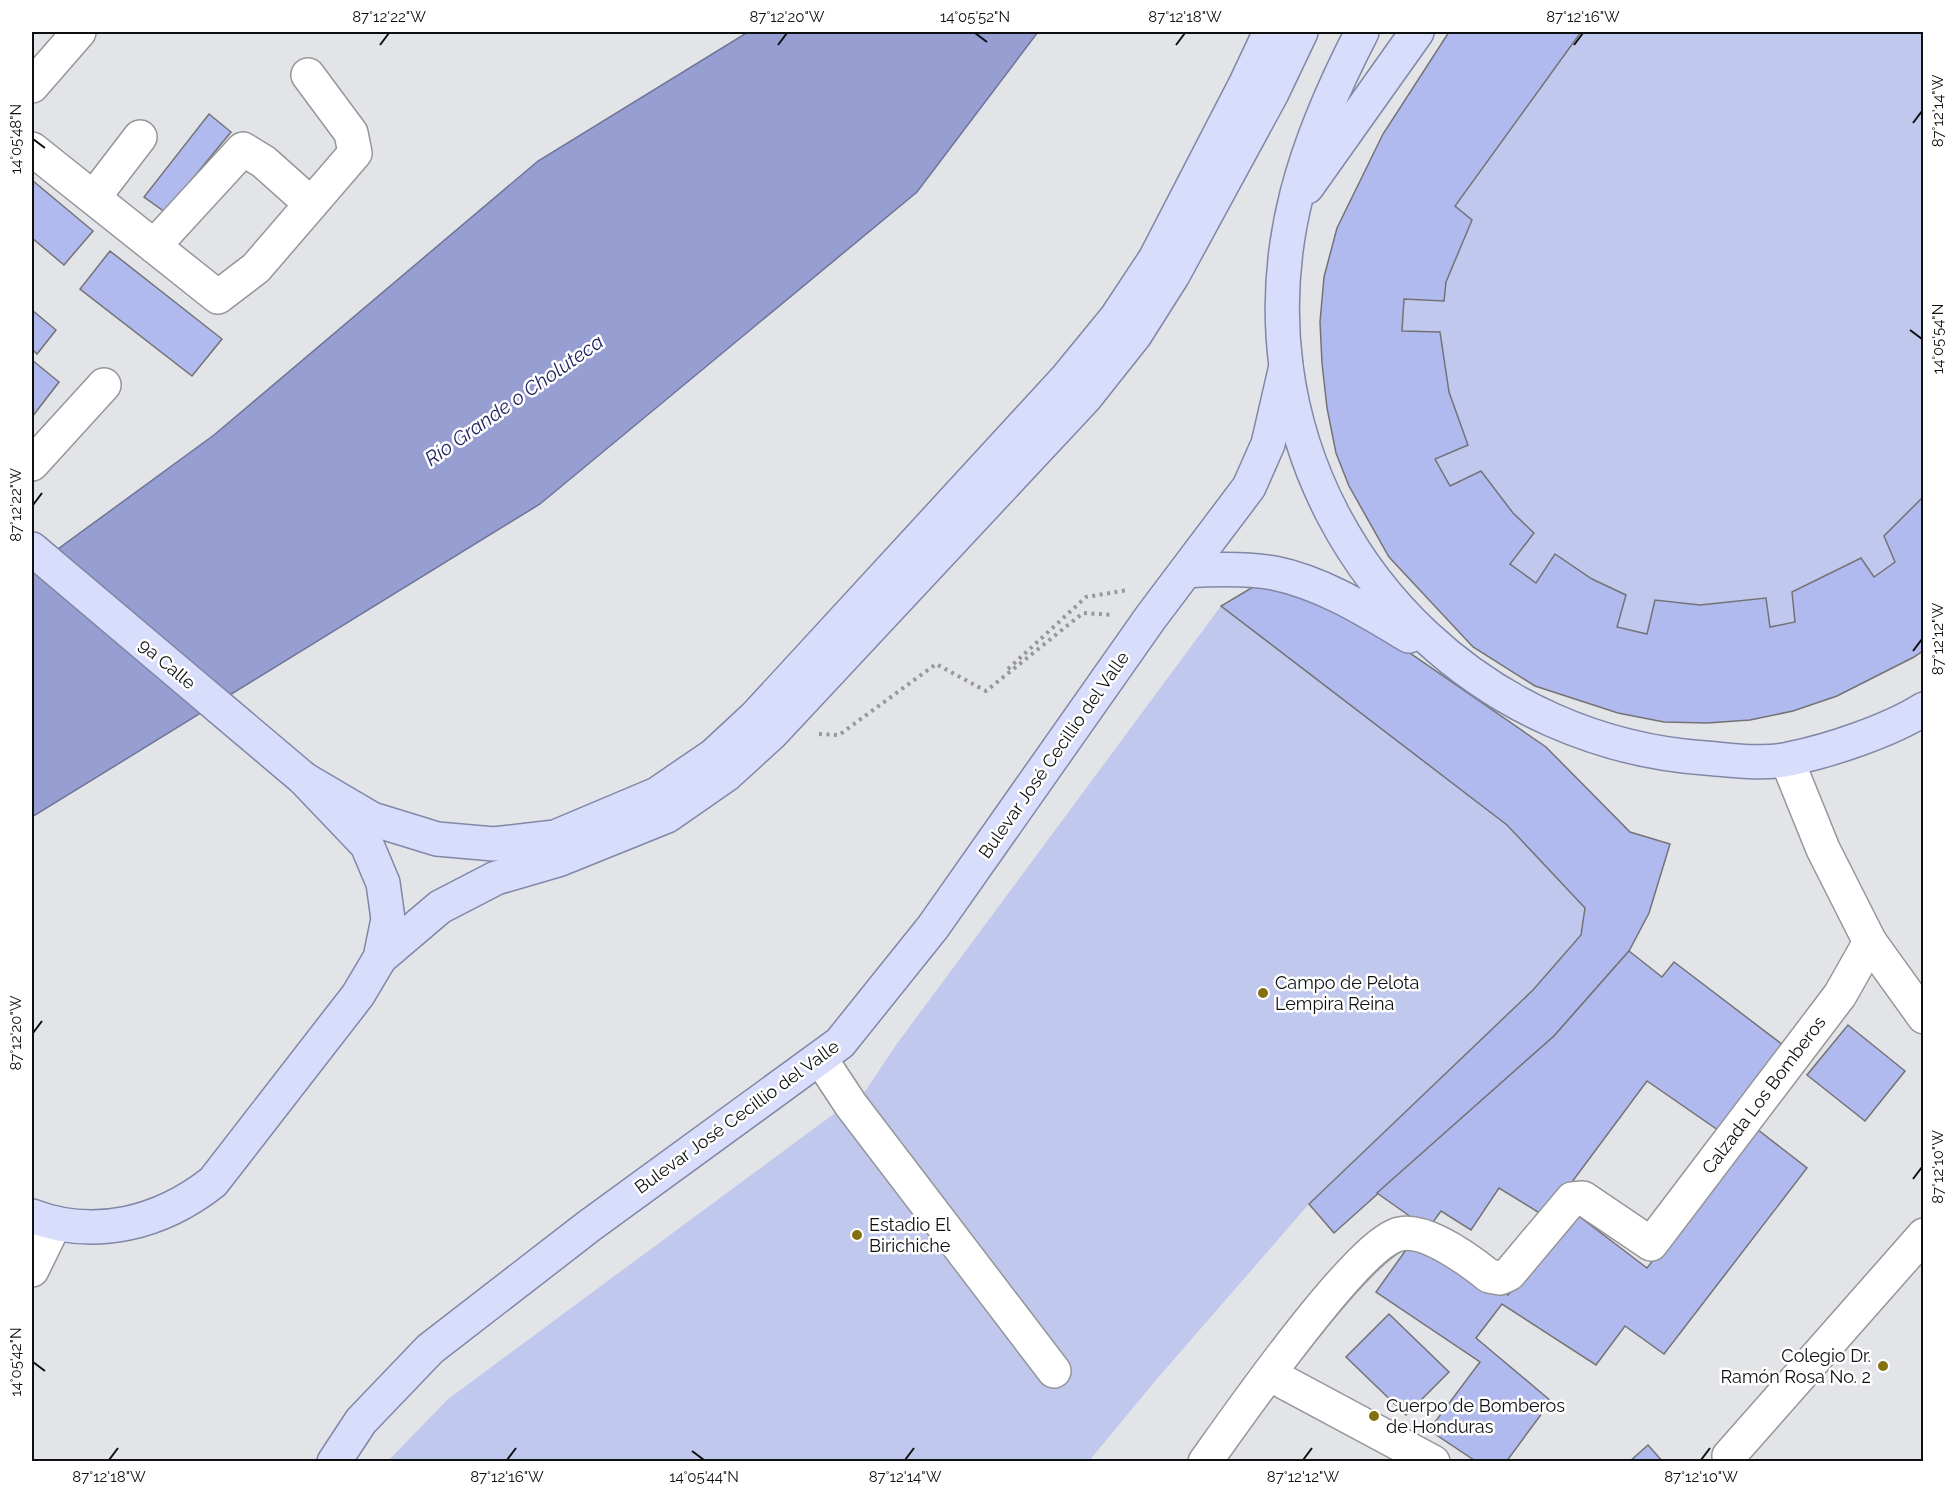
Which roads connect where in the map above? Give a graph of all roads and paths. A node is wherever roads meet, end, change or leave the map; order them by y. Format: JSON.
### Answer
{"nodes":[{"id":1,"x":79,"y":32,"type":"edge"},
{"id":2,"x":1270,"y":32,"type":"edge"},
{"id":3,"x":1301,"y":32,"type":"edge"},
{"id":4,"x":1362,"y":32,"type":"edge"},
{"id":5,"x":1417,"y":32,"type":"edge"},
{"id":6,"x":308,"y":75,"type":"dead end"},
{"id":7,"x":32,"y":86,"type":"edge"},
{"id":8,"x":140,"y":137,"type":"dead end"},
{"id":9,"x":32,"y":148,"type":"edge"},
{"id":10,"x":94,"y":197,"type":"junction"},
{"id":11,"x":311,"y":204,"type":"junction"},
{"id":12,"x":1293,"y":205,"type":"junction"},
{"id":13,"x":154,"y":246,"type":"junction"},
{"id":14,"x":1286,"y":366,"type":"junction"},
{"id":15,"x":104,"y":385,"type":"dead end"},
{"id":16,"x":32,"y":464,"type":"edge"},
{"id":17,"x":32,"y":549,"type":"edge"},
{"id":18,"x":1182,"y":576,"type":"junction"},
{"id":19,"x":1151,"y":617,"type":"junction"},
{"id":20,"x":1455,"y":662,"type":"junction"},
{"id":21,"x":986,"y":691,"type":"junction"},
{"id":22,"x":1923,"y":709,"type":"edge"},
{"id":23,"x":772,"y":733,"type":"junction"},
{"id":24,"x":1787,"y":760,"type":"junction"},
{"id":25,"x":304,"y":779,"type":"junction"},
{"id":26,"x":1870,"y":942,"type":"junction"},
{"id":27,"x":380,"y":958,"type":"junction"},
{"id":28,"x":1923,"y":1017,"type":"edge"},
{"id":29,"x":820,"y":1058,"type":"junction"},
{"id":30,"x":43,"y":1220,"type":"edge"},
{"id":31,"x":1923,"y":1235,"type":"edge"},
{"id":32,"x":32,"y":1270,"type":"edge"},
{"id":33,"x":1054,"y":1371,"type":"dead end"},
{"id":34,"x":1269,"y":1374,"type":"junction"},
{"id":35,"x":334,"y":1461,"type":"edge"},
{"id":36,"x":1205,"y":1461,"type":"edge"},
{"id":37,"x":1432,"y":1461,"type":"edge"},
{"id":38,"x":1730,"y":1461,"type":"edge"}],
"edges":[{"from":1,"to":7,"type":"street"},
{"from":2,"to":25,"type":"main road"},
{"from":3,"to":23,"type":"main road"},
{"from":4,"to":12,"type":"main road"},
{"from":5,"to":12,"type":"main road"},
{"from":6,"to":11,"type":"street"},
{"from":8,"to":10,"type":"street"},
{"from":9,"to":10,"type":"street"},
{"from":10,"to":13,"type":"street"},
{"from":11,"to":13,"type":"street"},
{"from":11,"to":13,"type":"street"},
{"from":12,"to":14,"type":"main road"},
{"from":14,"to":18,"type":"main road","name":"Bulevar José Cecillio del Valle"},
{"from":14,"to":20,"type":"main road"},
{"from":15,"to":16,"type":"street"},
{"from":17,"to":25,"type":"main road","name":"9a Calle"},
{"from":18,"to":19,"type":"main road","name":"Bulevar José Cecillio del Valle"},
{"from":18,"to":20,"type":"main road"},
{"from":18,"to":21,"type":"path"},
{"from":19,"to":21,"type":"path"},
{"from":19,"to":29,"type":"main road","name":"Bulevar José Cecillio del Valle"},
{"from":20,"to":24,"type":"main road"},
{"from":21,"to":23,"type":"path"},
{"from":22,"to":24,"type":"main road"},
{"from":23,"to":27,"type":"main road"},
{"from":24,"to":26,"type":"street"},
{"from":25,"to":27,"type":"main road"},
{"from":26,"to":28,"type":"street"},
{"from":26,"to":34,"type":"street","name":"Calzada Los Bomberos"},
{"from":27,"to":30,"type":"main road"},
{"from":29,"to":33,"type":"street"},
{"from":29,"to":35,"type":"main road","name":"Bulevar José Cecillio del Valle"},
{"from":30,"to":32,"type":"street"},
{"from":31,"to":38,"type":"street"},
{"from":34,"to":36,"type":"street"},
{"from":34,"to":37,"type":"street"}]}
